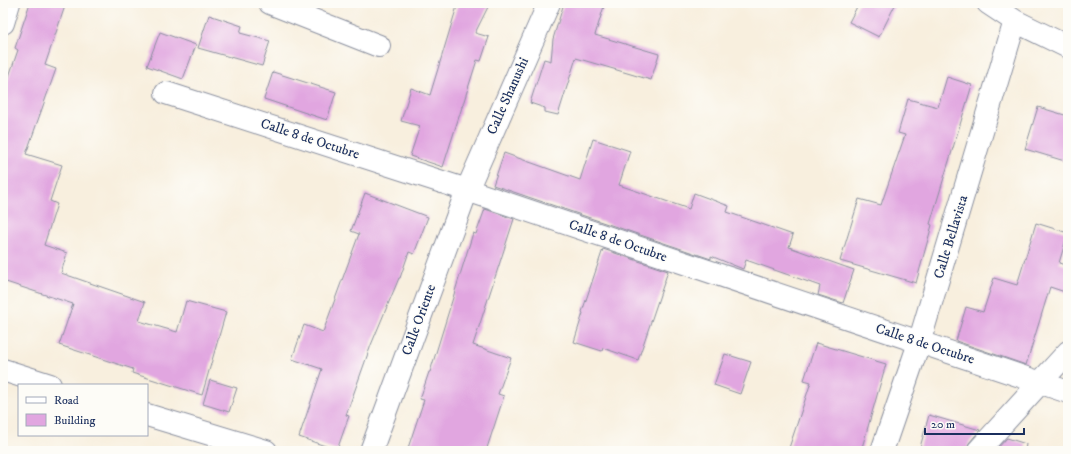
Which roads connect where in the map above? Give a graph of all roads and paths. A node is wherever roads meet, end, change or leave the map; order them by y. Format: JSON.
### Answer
{"nodes":[{"id":1,"x":9,"y":3,"type":"edge"},
{"id":2,"x":270,"y":3,"type":"edge"},
{"id":3,"x":549,"y":3,"type":"edge"},
{"id":4,"x":988,"y":3,"type":"edge"},
{"id":5,"x":1015,"y":21,"type":"junction"},
{"id":6,"x":3,"y":23,"type":"edge"},
{"id":7,"x":379,"y":46,"type":"dead end"},
{"id":8,"x":1068,"y":47,"type":"edge"},
{"id":9,"x":166,"y":94,"type":"dead end"},
{"id":10,"x":467,"y":190,"type":"junction"},
{"id":11,"x":919,"y":343,"type":"junction"},
{"id":12,"x":1068,"y":352,"type":"edge"},
{"id":13,"x":3,"y":370,"type":"edge"},
{"id":14,"x":1040,"y":382,"type":"junction"},
{"id":15,"x":47,"y":384,"type":"edge"},
{"id":16,"x":1068,"y":392,"type":"edge"},
{"id":17,"x":148,"y":414,"type":"edge"},
{"id":18,"x":266,"y":451,"type":"edge"},
{"id":19,"x":371,"y":451,"type":"edge"},
{"id":20,"x":882,"y":451,"type":"edge"},
{"id":21,"x":978,"y":451,"type":"edge"}],
"edges":[{"from":1,"to":6,"type":"street"},
{"from":2,"to":7,"type":"street"},
{"from":3,"to":10,"type":"street","name":"Calle Shanushi"},
{"from":4,"to":5,"type":"street"},
{"from":5,"to":8,"type":"street"},
{"from":5,"to":11,"type":"street","name":"Calle Bellavista"},
{"from":9,"to":10,"type":"street","name":"Calle 8 de Octubre"},
{"from":10,"to":11,"type":"street","name":"Calle 8 de Octubre"},
{"from":10,"to":19,"type":"street","name":"Calle Oriente"},
{"from":11,"to":14,"type":"street","name":"Calle 8 de Octubre"},
{"from":11,"to":20,"type":"street","name":"Calle Bellavista"},
{"from":12,"to":14,"type":"street"},
{"from":13,"to":15,"type":"street"},
{"from":14,"to":16,"type":"street","name":"Calle 8 de Octubre"},
{"from":14,"to":21,"type":"street"},
{"from":17,"to":18,"type":"street"}]}
